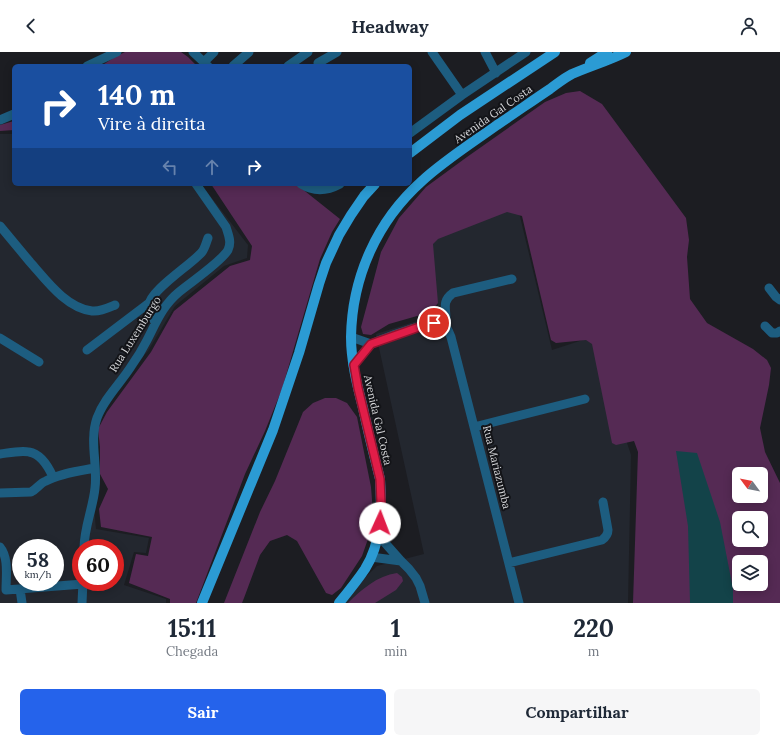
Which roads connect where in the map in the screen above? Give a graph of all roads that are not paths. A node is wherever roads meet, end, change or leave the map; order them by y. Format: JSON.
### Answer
{"nodes":[{"id":1,"x":116,"y":52,"type":"edge"},
{"id":2,"x":193,"y":52,"type":"edge"},
{"id":3,"x":214,"y":52,"type":"edge"},
{"id":4,"x":250,"y":52,"type":"edge"},
{"id":5,"x":309,"y":52,"type":"edge"},
{"id":6,"x":337,"y":52,"type":"edge"},
{"id":7,"x":432,"y":52,"type":"edge"},
{"id":8,"x":485,"y":52,"type":"edge"},
{"id":9,"x":526,"y":52,"type":"edge"},
{"id":10,"x":555,"y":52,"type":"edge"},
{"id":11,"x":607,"y":52,"type":"edge"},
{"id":12,"x":626,"y":52,"type":"edge"},
{"id":13,"x":91,"y":64,"type":"edge"},
{"id":14,"x":206,"y":64,"type":"edge"},
{"id":15,"x":235,"y":64,"type":"edge"},
{"id":16,"x":291,"y":64,"type":"edge"},
{"id":17,"x":319,"y":64,"type":"edge"},
{"id":18,"x":496,"y":73,"type":"junction"},
{"id":19,"x":571,"y":75,"type":"junction"},
{"id":20,"x":462,"y":96,"type":"junction"},
{"id":21,"x":12,"y":115,"type":"edge"},
{"id":22,"x":0,"y":120,"type":"edge"},
{"id":23,"x":412,"y":132,"type":"edge"},
{"id":24,"x":412,"y":151,"type":"edge"},
{"id":25,"x":197,"y":186,"type":"edge"},
{"id":26,"x":304,"y":186,"type":"edge"},
{"id":27,"x":337,"y":186,"type":"edge"},
{"id":28,"x":374,"y":186,"type":"edge"},
{"id":29,"x":0,"y":226,"type":"edge"},
{"id":30,"x":208,"y":238,"type":"dead end"},
{"id":31,"x":512,"y":279,"type":"dead end"},
{"id":32,"x":769,"y":288,"type":"dead end"},
{"id":33,"x":780,"y":300,"type":"edge"},
{"id":34,"x":149,"y":303,"type":"junction"},
{"id":35,"x":115,"y":306,"type":"dead end"},
{"id":36,"x":155,"y":322,"type":"junction"},
{"id":37,"x":445,"y":326,"type":"junction"},
{"id":38,"x":766,"y":326,"type":"dead end"},
{"id":39,"x":780,"y":331,"type":"edge"},
{"id":40,"x":0,"y":338,"type":"edge"},
{"id":41,"x":351,"y":338,"type":"junction"},
{"id":42,"x":371,"y":344,"type":"junction"},
{"id":43,"x":87,"y":350,"type":"dead end"},
{"id":44,"x":39,"y":362,"type":"dead end"},
{"id":45,"x":354,"y":365,"type":"junction"},
{"id":46,"x":585,"y":399,"type":"dead end"},
{"id":47,"x":474,"y":427,"type":"junction"},
{"id":48,"x":0,"y":454,"type":"edge"},
{"id":49,"x":95,"y":468,"type":"junction"},
{"id":50,"x":53,"y":477,"type":"junction"},
{"id":51,"x":0,"y":493,"type":"edge"},
{"id":52,"x":603,"y":502,"type":"dead end"},
{"id":53,"x":378,"y":535,"type":"junction"},
{"id":54,"x":85,"y":539,"type":"edge"},
{"id":55,"x":0,"y":547,"type":"edge"},
{"id":56,"x":371,"y":557,"type":"junction"},
{"id":57,"x":401,"y":561,"type":"junction"},
{"id":58,"x":509,"y":563,"type":"junction"},
{"id":59,"x":3,"y":590,"type":"edge"},
{"id":60,"x":20,"y":591,"type":"edge"},
{"id":61,"x":83,"y":591,"type":"edge"},
{"id":62,"x":22,"y":603,"type":"edge"},
{"id":63,"x":82,"y":603,"type":"edge"},
{"id":64,"x":202,"y":603,"type":"edge"},
{"id":65,"x":339,"y":603,"type":"edge"},
{"id":66,"x":425,"y":603,"type":"edge"},
{"id":67,"x":519,"y":603,"type":"edge"}],
"edges":[{"from":1,"to":13,"type":"street"},
{"from":2,"to":14,"type":"street"},
{"from":3,"to":14,"type":"street"},
{"from":4,"to":15,"type":"street"},
{"from":5,"to":16,"type":"street"},
{"from":5,"to":17,"type":"street"},
{"from":6,"to":17,"type":"street"},
{"from":7,"to":20,"type":"street"},
{"from":8,"to":18,"type":"street"},
{"from":9,"to":18,"type":"street"},
{"from":10,"to":24,"type":"main road"},
{"from":11,"to":19,"type":"main road"},
{"from":12,"to":19,"type":"main road","name":"Avenida Gal Costa"},
{"from":18,"to":20,"type":"street"},
{"from":19,"to":41,"type":"main road","name":"Avenida Gal Costa"},
{"from":20,"to":23,"type":"street"},
{"from":21,"to":22,"type":"street"},
{"from":25,"to":36,"type":"street","name":"Rua Luxemburgo"},
{"from":26,"to":27,"type":"street"},
{"from":28,"to":64,"type":"main road"},
{"from":29,"to":35,"type":"street"},
{"from":30,"to":34,"type":"street"},
{"from":31,"to":37,"type":"street"},
{"from":32,"to":33,"type":"street"},
{"from":34,"to":36,"type":"street"},
{"from":34,"to":43,"type":"street"},
{"from":36,"to":49,"type":"street","name":"Rua Luxemburgo"},
{"from":37,"to":42,"type":"street"},
{"from":37,"to":47,"type":"street","name":"Rua Mariazumba"},
{"from":38,"to":39,"type":"street"},
{"from":40,"to":44,"type":"street"},
{"from":41,"to":42,"type":"street"},
{"from":41,"to":45,"type":"main road","name":"Avenida Gal Costa"},
{"from":42,"to":45,"type":"street"},
{"from":45,"to":53,"type":"main road","name":"Avenida Gal Costa"},
{"from":46,"to":47,"type":"street"},
{"from":47,"to":58,"type":"street","name":"Rua Mariazumba"},
{"from":48,"to":50,"type":"street"},
{"from":49,"to":50,"type":"street"},
{"from":49,"to":54,"type":"street","name":"Rua Luxemburgo"},
{"from":50,"to":51,"type":"street"},
{"from":52,"to":58,"type":"street"},
{"from":53,"to":56,"type":"main road","name":"Avenida Gal Costa"},
{"from":53,"to":57,"type":"street"},
{"from":55,"to":59,"type":"street"},
{"from":56,"to":57,"type":"street"},
{"from":56,"to":65,"type":"main road","name":"Avenida Gal Costa"},
{"from":57,"to":66,"type":"street"},
{"from":58,"to":67,"type":"street","name":"Rua Mariazumba"},
{"from":60,"to":62,"type":"street"},
{"from":61,"to":63,"type":"street"}]}
